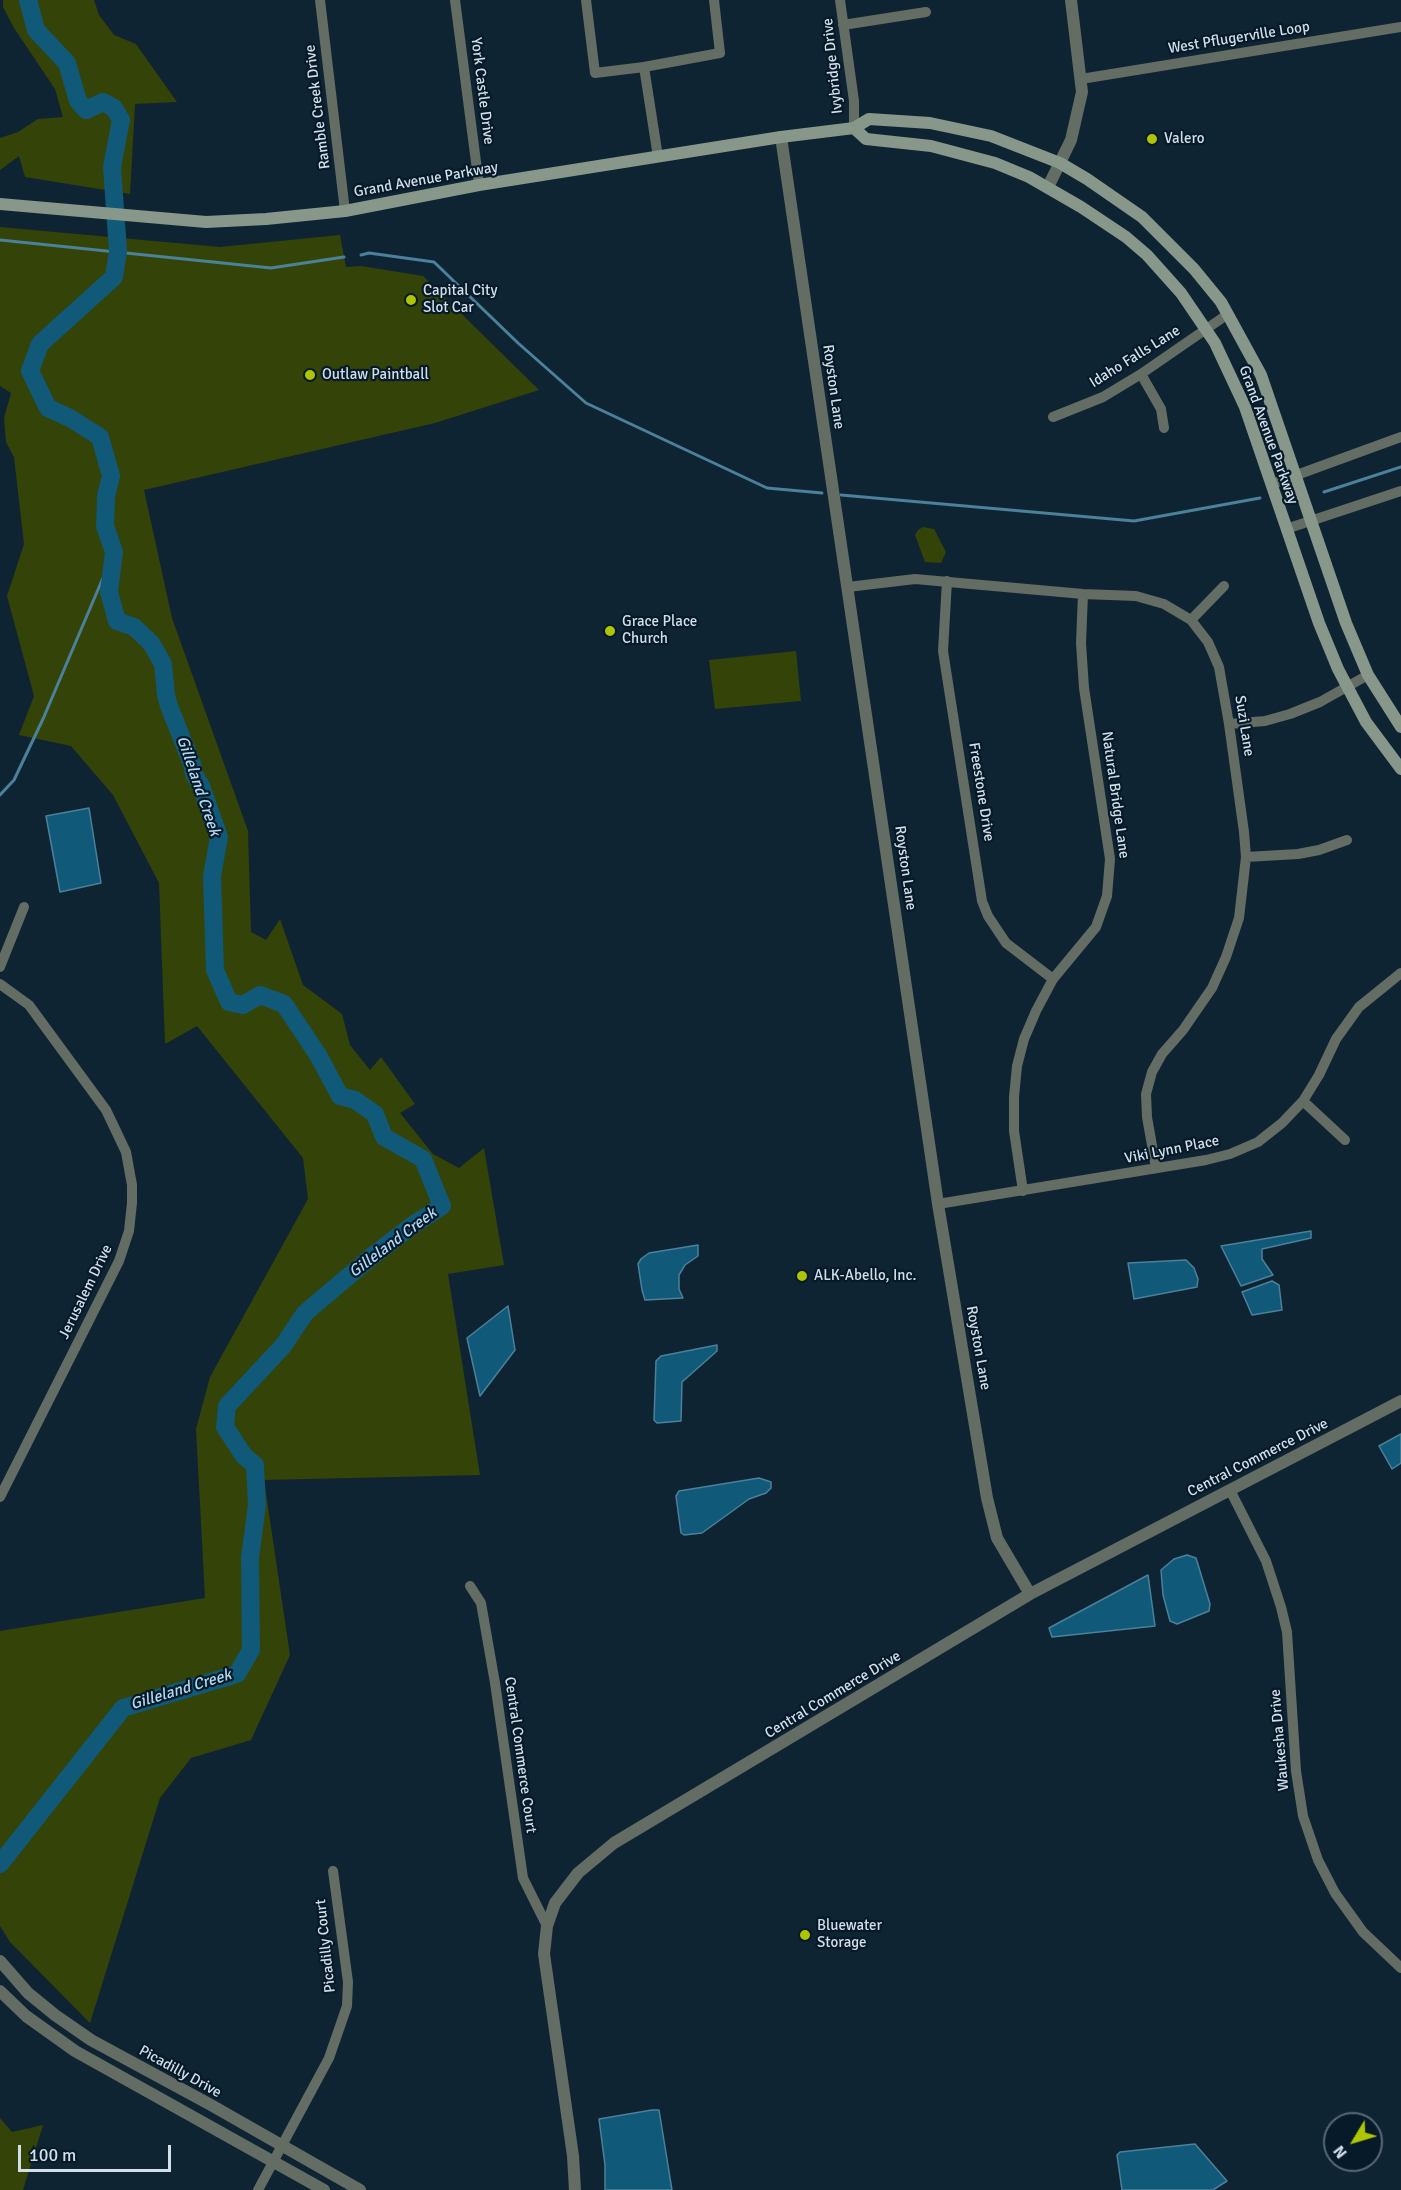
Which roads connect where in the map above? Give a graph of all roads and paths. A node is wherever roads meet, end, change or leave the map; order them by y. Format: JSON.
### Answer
{"nodes":[{"id":1,"x":320,"y":0,"type":"edge"},
{"id":2,"x":455,"y":0,"type":"edge"},
{"id":3,"x":586,"y":0,"type":"edge"},
{"id":4,"x":714,"y":0,"type":"edge"},
{"id":5,"x":840,"y":0,"type":"edge"},
{"id":6,"x":1071,"y":0,"type":"edge"},
{"id":7,"x":926,"y":12,"type":"dead end"},
{"id":8,"x":843,"y":25,"type":"junction"},
{"id":9,"x":1401,"y":27,"type":"edge"},
{"id":10,"x":644,"y":67,"type":"junction"},
{"id":11,"x":1081,"y":79,"type":"junction"},
{"id":12,"x":854,"y":128,"type":"junction"},
{"id":13,"x":781,"y":137,"type":"junction"},
{"id":14,"x":658,"y":157,"type":"junction"},
{"id":15,"x":1060,"y":163,"type":"junction"},
{"id":16,"x":479,"y":185,"type":"junction"},
{"id":17,"x":1048,"y":187,"type":"junction"},
{"id":18,"x":0,"y":204,"type":"edge"},
{"id":19,"x":345,"y":211,"type":"junction"},
{"id":20,"x":1228,"y":314,"type":"junction"},
{"id":21,"x":1206,"y":330,"type":"junction"},
{"id":22,"x":1141,"y":374,"type":"junction"},
{"id":23,"x":1053,"y":417,"type":"dead end"},
{"id":24,"x":1164,"y":428,"type":"dead end"},
{"id":25,"x":1401,"y":437,"type":"edge"},
{"id":26,"x":1296,"y":476,"type":"junction"},
{"id":27,"x":1272,"y":484,"type":"junction"},
{"id":28,"x":1401,"y":491,"type":"edge"},
{"id":29,"x":1312,"y":521,"type":"junction"},
{"id":30,"x":1286,"y":529,"type":"junction"},
{"id":31,"x":947,"y":581,"type":"junction"},
{"id":32,"x":848,"y":586,"type":"junction"},
{"id":33,"x":1224,"y":586,"type":"dead end"},
{"id":34,"x":1083,"y":594,"type":"junction"},
{"id":35,"x":1191,"y":620,"type":"junction"},
{"id":36,"x":1368,"y":675,"type":"junction"},
{"id":37,"x":1346,"y":688,"type":"junction"},
{"id":38,"x":1229,"y":724,"type":"junction"},
{"id":39,"x":1401,"y":727,"type":"edge"},
{"id":40,"x":1401,"y":770,"type":"edge"},
{"id":41,"x":1347,"y":840,"type":"dead end"},
{"id":42,"x":1245,"y":857,"type":"junction"},
{"id":43,"x":24,"y":907,"type":"dead end"},
{"id":44,"x":0,"y":967,"type":"edge"},
{"id":45,"x":1401,"y":973,"type":"edge"},
{"id":46,"x":1053,"y":979,"type":"junction"},
{"id":47,"x":0,"y":984,"type":"edge"},
{"id":48,"x":1303,"y":1101,"type":"junction"},
{"id":49,"x":1345,"y":1140,"type":"dead end"},
{"id":50,"x":1156,"y":1168,"type":"junction"},
{"id":51,"x":1023,"y":1191,"type":"junction"},
{"id":52,"x":938,"y":1204,"type":"junction"},
{"id":53,"x":1401,"y":1401,"type":"edge"},
{"id":54,"x":1230,"y":1490,"type":"junction"},
{"id":55,"x":0,"y":1497,"type":"edge"},
{"id":56,"x":470,"y":1586,"type":"dead end"},
{"id":57,"x":1030,"y":1593,"type":"junction"},
{"id":58,"x":333,"y":1872,"type":"dead end"},
{"id":59,"x":547,"y":1926,"type":"junction"},
{"id":60,"x":0,"y":1961,"type":"edge"},
{"id":61,"x":1401,"y":1968,"type":"edge"},
{"id":62,"x":0,"y":1990,"type":"edge"},
{"id":63,"x":282,"y":2146,"type":"junction"},
{"id":64,"x":274,"y":2161,"type":"junction"},
{"id":65,"x":258,"y":2190,"type":"edge"},
{"id":66,"x":324,"y":2190,"type":"edge"},
{"id":67,"x":360,"y":2190,"type":"edge"},
{"id":68,"x":575,"y":2190,"type":"edge"}],
"edges":[{"from":1,"to":19,"type":"street","name":"Ramble Creek Drive"},
{"from":2,"to":16,"type":"street","name":"York Castle Drive"},
{"from":3,"to":10,"type":"street"},
{"from":4,"to":10,"type":"street"},
{"from":5,"to":8,"type":"street","name":"Ivybridge Drive"},
{"from":6,"to":11,"type":"street"},
{"from":7,"to":8,"type":"street"},
{"from":8,"to":12,"type":"street","name":"Ivybridge Drive"},
{"from":9,"to":11,"type":"street","name":"West Pflugerville Loop"},
{"from":10,"to":14,"type":"street"},
{"from":11,"to":15,"type":"street"},
{"from":12,"to":13,"type":"main road","name":"Grand Avenue Parkway"},
{"from":12,"to":15,"type":"main road","name":"Grand Avenue Parkway"},
{"from":12,"to":17,"type":"main road","name":"Grand Avenue Parkway"},
{"from":13,"to":14,"type":"main road","name":"Grand Avenue Parkway"},
{"from":13,"to":32,"type":"street","name":"Royston Lane"},
{"from":14,"to":16,"type":"main road","name":"Grand Avenue Parkway"},
{"from":15,"to":17,"type":"street"},
{"from":15,"to":20,"type":"main road","name":"Grand Avenue Parkway"},
{"from":16,"to":19,"type":"main road","name":"Grand Avenue Parkway"},
{"from":17,"to":21,"type":"main road","name":"Grand Avenue Parkway"},
{"from":18,"to":19,"type":"main road","name":"Grand Avenue Parkway"},
{"from":20,"to":21,"type":"street","name":"Idaho Falls Lane"},
{"from":20,"to":26,"type":"main road","name":"Grand Avenue Parkway"},
{"from":21,"to":22,"type":"street","name":"Idaho Falls Lane"},
{"from":21,"to":27,"type":"main road","name":"Grand Avenue Parkway"},
{"from":22,"to":23,"type":"street","name":"Idaho Falls Lane"},
{"from":22,"to":24,"type":"street"},
{"from":25,"to":26,"type":"street"},
{"from":26,"to":27,"type":"street"},
{"from":26,"to":29,"type":"main road","name":"Grand Avenue Parkway"},
{"from":27,"to":30,"type":"main road","name":"Grand Avenue Parkway"},
{"from":28,"to":29,"type":"street"},
{"from":29,"to":30,"type":"street"},
{"from":29,"to":36,"type":"main road","name":"Grand Avenue Parkway"},
{"from":30,"to":37,"type":"main road","name":"Grand Avenue Parkway"},
{"from":31,"to":32,"type":"street","name":"Suzi Lane"},
{"from":31,"to":34,"type":"street","name":"Suzi Lane"},
{"from":31,"to":46,"type":"street","name":"Freestone Drive"},
{"from":32,"to":52,"type":"street","name":"Royston Lane"},
{"from":33,"to":35,"type":"street"},
{"from":34,"to":35,"type":"street","name":"Suzi Lane"},
{"from":34,"to":46,"type":"street","name":"Natural Bridge Lane"},
{"from":35,"to":38,"type":"street","name":"Suzi Lane"},
{"from":36,"to":37,"type":"street"},
{"from":36,"to":39,"type":"main road","name":"Grand Avenue Parkway"},
{"from":37,"to":38,"type":"street"},
{"from":37,"to":40,"type":"main road","name":"Grand Avenue Parkway"},
{"from":38,"to":42,"type":"street","name":"Suzi Lane"},
{"from":41,"to":42,"type":"street"},
{"from":42,"to":50,"type":"street","name":"Suzi Lane"},
{"from":43,"to":44,"type":"street"},
{"from":45,"to":48,"type":"street","name":"Viki Lynn Place"},
{"from":46,"to":51,"type":"street","name":"Natural Bridge Lane"},
{"from":47,"to":55,"type":"street","name":"Jerusalem Drive"},
{"from":48,"to":49,"type":"street"},
{"from":48,"to":50,"type":"street","name":"Viki Lynn Place"},
{"from":50,"to":51,"type":"street","name":"Viki Lynn Place"},
{"from":51,"to":52,"type":"street","name":"Viki Lynn Place"},
{"from":52,"to":57,"type":"street","name":"Royston Lane"},
{"from":53,"to":54,"type":"street","name":"Central Commerce Drive"},
{"from":54,"to":57,"type":"street","name":"Central Commerce Drive"},
{"from":54,"to":61,"type":"street","name":"Waukesha Drive"},
{"from":56,"to":59,"type":"street","name":"Central Commerce Court"},
{"from":57,"to":59,"type":"street","name":"Central Commerce Drive"},
{"from":58,"to":63,"type":"street","name":"Picadilly Court"},
{"from":59,"to":68,"type":"street","name":"Central Commerce Drive"},
{"from":60,"to":63,"type":"street","name":"Picadilly Drive"},
{"from":62,"to":64,"type":"street"},
{"from":63,"to":64,"type":"street","name":"Picadilly Court"},
{"from":63,"to":67,"type":"street","name":"Picadilly Drive"},
{"from":64,"to":65,"type":"street","name":"Picadilly Court"},
{"from":64,"to":66,"type":"street"}]}
